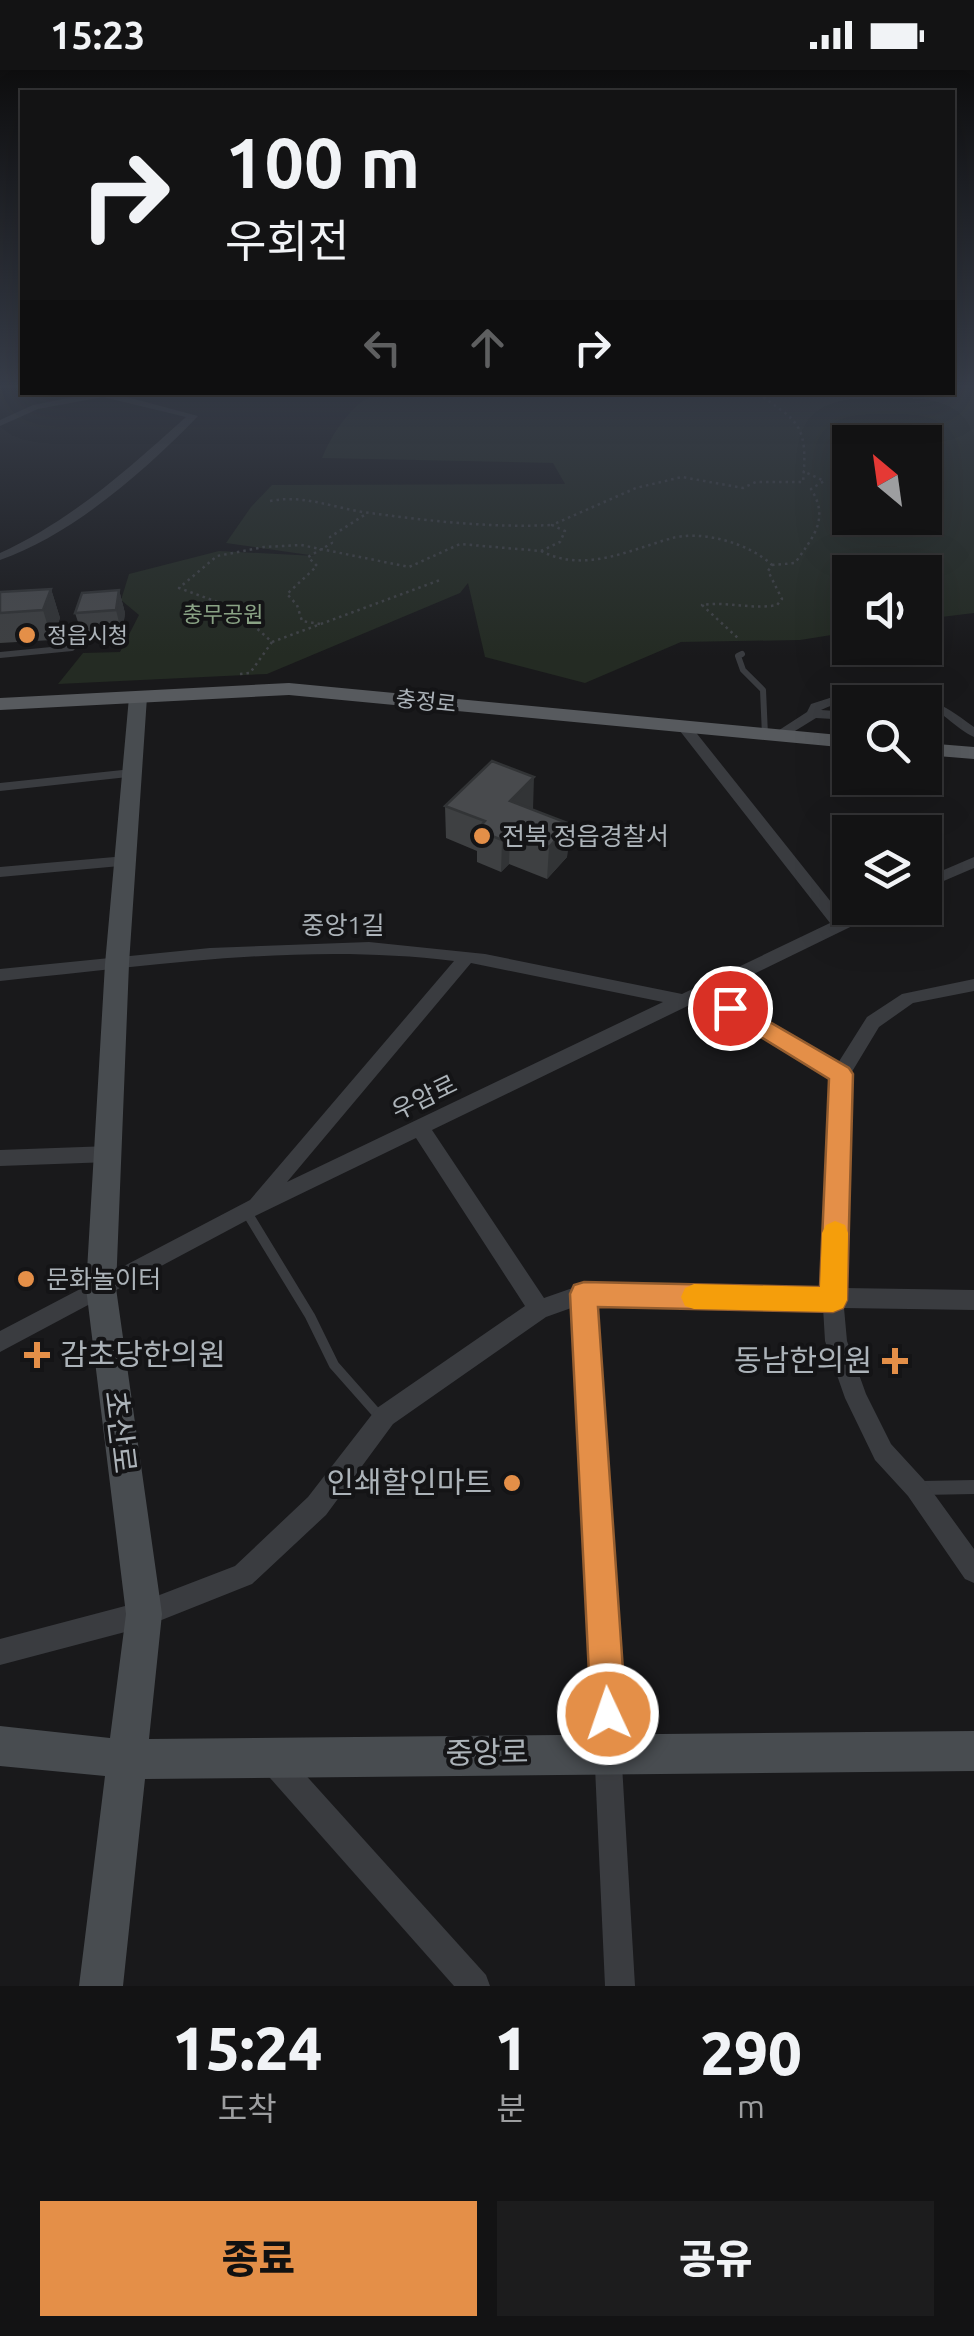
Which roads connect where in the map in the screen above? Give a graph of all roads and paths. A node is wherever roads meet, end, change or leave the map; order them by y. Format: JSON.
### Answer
{"nodes":[{"id":1,"x":124,"y":477,"type":"edge"},
{"id":2,"x":680,"y":477,"type":"edge"},
{"id":3,"x":684,"y":477,"type":"edge"},
{"id":4,"x":803,"y":477,"type":"edge"},
{"id":5,"x":816,"y":477,"type":"edge"},
{"id":6,"x":270,"y":500,"type":"dead end"},
{"id":7,"x":368,"y":513,"type":"junction"},
{"id":8,"x":554,"y":524,"type":"junction"},
{"id":9,"x":322,"y":551,"type":"junction"},
{"id":10,"x":541,"y":551,"type":"junction"},
{"id":11,"x":0,"y":557,"type":"edge"},
{"id":12,"x":772,"y":565,"type":"junction"},
{"id":13,"x":440,"y":580,"type":"dead end"},
{"id":14,"x":320,"y":624,"type":"junction"},
{"id":15,"x":77,"y":628,"type":"edge"},
{"id":16,"x":272,"y":642,"type":"junction"},
{"id":17,"x":742,"y":654,"type":"joint"},
{"id":18,"x":0,"y":655,"type":"edge"},
{"id":19,"x":232,"y":675,"type":"dead end"},
{"id":20,"x":138,"y":697,"type":"junction"},
{"id":21,"x":832,"y":700,"type":"edge"},
{"id":22,"x":0,"y":704,"type":"edge"},
{"id":23,"x":813,"y":714,"type":"junction"},
{"id":24,"x":832,"y":715,"type":"edge"},
{"id":25,"x":942,"y":715,"type":"edge"},
{"id":26,"x":685,"y":728,"type":"junction"},
{"id":27,"x":974,"y":732,"type":"edge"},
{"id":28,"x":771,"y":735,"type":"junction"},
{"id":29,"x":832,"y":740,"type":"edge"},
{"id":30,"x":942,"y":750,"type":"edge"},
{"id":31,"x":974,"y":753,"type":"edge"},
{"id":32,"x":132,"y":773,"type":"junction"},
{"id":33,"x":0,"y":786,"type":"edge"},
{"id":34,"x":126,"y":861,"type":"junction"},
{"id":35,"x":974,"y":862,"type":"edge"},
{"id":36,"x":0,"y":872,"type":"edge"},
{"id":37,"x":942,"y":876,"type":"edge"},
{"id":38,"x":832,"y":914,"type":"edge"},
{"id":39,"x":838,"y":925,"type":"edge"},
{"id":40,"x":466,"y":958,"type":"junction"},
{"id":41,"x":117,"y":964,"type":"junction"},
{"id":42,"x":0,"y":976,"type":"edge"},
{"id":43,"x":974,"y":984,"type":"edge"},
{"id":44,"x":702,"y":991,"type":"junction"},
{"id":45,"x":682,"y":1000,"type":"junction"},
{"id":46,"x":841,"y":1074,"type":"junction"},
{"id":47,"x":419,"y":1127,"type":"junction"},
{"id":48,"x":110,"y":1154,"type":"junction"},
{"id":49,"x":0,"y":1158,"type":"edge"},
{"id":50,"x":250,"y":1209,"type":"junction"},
{"id":51,"x":101,"y":1288,"type":"junction"},
{"id":52,"x":584,"y":1294,"type":"junction"},
{"id":53,"x":833,"y":1300,"type":"junction"},
{"id":54,"x":974,"y":1300,"type":"edge"},
{"id":55,"x":539,"y":1309,"type":"junction"},
{"id":56,"x":0,"y":1342,"type":"edge"},
{"id":57,"x":382,"y":1419,"type":"junction"},
{"id":58,"x":974,"y":1487,"type":"edge"},
{"id":59,"x":916,"y":1488,"type":"junction"},
{"id":60,"x":974,"y":1570,"type":"edge"},
{"id":61,"x":144,"y":1614,"type":"junction"},
{"id":62,"x":0,"y":1652,"type":"edge"},
{"id":63,"x":0,"y":1746,"type":"edge"},
{"id":64,"x":610,"y":1752,"type":"junction"},
{"id":65,"x":974,"y":1752,"type":"edge"},
{"id":66,"x":269,"y":1756,"type":"junction"},
{"id":67,"x":127,"y":1758,"type":"junction"},
{"id":68,"x":101,"y":1986,"type":"edge"},
{"id":69,"x":475,"y":1986,"type":"edge"},
{"id":70,"x":620,"y":1986,"type":"edge"}],
"edges":[{"from":1,"to":11,"type":"street"},
{"from":2,"to":8,"type":"path"},
{"from":3,"to":4,"type":"path"},
{"from":5,"to":12,"type":"path"},
{"from":6,"to":7,"type":"path"},
{"from":7,"to":8,"type":"path"},
{"from":7,"to":9,"type":"path"},
{"from":8,"to":10,"type":"path"},
{"from":9,"to":10,"type":"path"},
{"from":9,"to":14,"type":"path"},
{"from":9,"to":16,"type":"path"},
{"from":10,"to":12,"type":"path"},
{"from":12,"to":17,"type":"path"},
{"from":13,"to":14,"type":"path"},
{"from":14,"to":16,"type":"path"},
{"from":15,"to":18,"type":"lane"},
{"from":16,"to":19,"type":"path"},
{"from":17,"to":28,"type":"lane"},
{"from":20,"to":22,"type":"main road","name":"충정로"},
{"from":20,"to":26,"type":"main road","name":"충정로"},
{"from":20,"to":32,"type":"street","name":"초산로"},
{"from":21,"to":23,"type":"street"},
{"from":23,"to":24,"type":"street"},
{"from":23,"to":28,"type":"street"},
{"from":25,"to":27,"type":"street"},
{"from":26,"to":28,"type":"main road","name":"충정로"},
{"from":26,"to":38,"type":"street"},
{"from":28,"to":29,"type":"main road","name":"충정로"},
{"from":30,"to":31,"type":"main road"},
{"from":32,"to":33,"type":"street"},
{"from":32,"to":34,"type":"street","name":"초산로"},
{"from":34,"to":36,"type":"street"},
{"from":34,"to":41,"type":"street","name":"초산로"},
{"from":35,"to":37,"type":"street"},
{"from":39,"to":44,"type":"street","name":"우암로"},
{"from":40,"to":41,"type":"street","name":"중앙1길"},
{"from":40,"to":45,"type":"street","name":"중앙1길"},
{"from":40,"to":50,"type":"street"},
{"from":41,"to":42,"type":"street","name":"중앙1길"},
{"from":41,"to":48,"type":"street","name":"초산로"},
{"from":43,"to":46,"type":"street"},
{"from":44,"to":45,"type":"street","name":"우암로"},
{"from":44,"to":46,"type":"street"},
{"from":45,"to":47,"type":"street","name":"우암로"},
{"from":46,"to":53,"type":"street"},
{"from":47,"to":50,"type":"street","name":"우암로"},
{"from":47,"to":55,"type":"street"},
{"from":48,"to":49,"type":"street"},
{"from":48,"to":51,"type":"street","name":"초산로"},
{"from":50,"to":51,"type":"street","name":"우암로"},
{"from":50,"to":57,"type":"lane"},
{"from":51,"to":56,"type":"street","name":"우암로"},
{"from":51,"to":61,"type":"street","name":"초산로"},
{"from":52,"to":53,"type":"street"},
{"from":52,"to":55,"type":"street"},
{"from":52,"to":64,"type":"street"},
{"from":53,"to":54,"type":"street"},
{"from":53,"to":59,"type":"street"},
{"from":55,"to":57,"type":"street"},
{"from":57,"to":61,"type":"street"},
{"from":58,"to":59,"type":"lane"},
{"from":59,"to":60,"type":"street"},
{"from":61,"to":62,"type":"street"},
{"from":61,"to":67,"type":"street","name":"초산로"},
{"from":63,"to":67,"type":"street","name":"중앙로"},
{"from":64,"to":65,"type":"street","name":"중앙로"},
{"from":64,"to":66,"type":"street","name":"중앙로"},
{"from":64,"to":70,"type":"street"},
{"from":66,"to":67,"type":"street","name":"중앙로"},
{"from":66,"to":69,"type":"street"},
{"from":67,"to":68,"type":"street","name":"초산로"}]}
